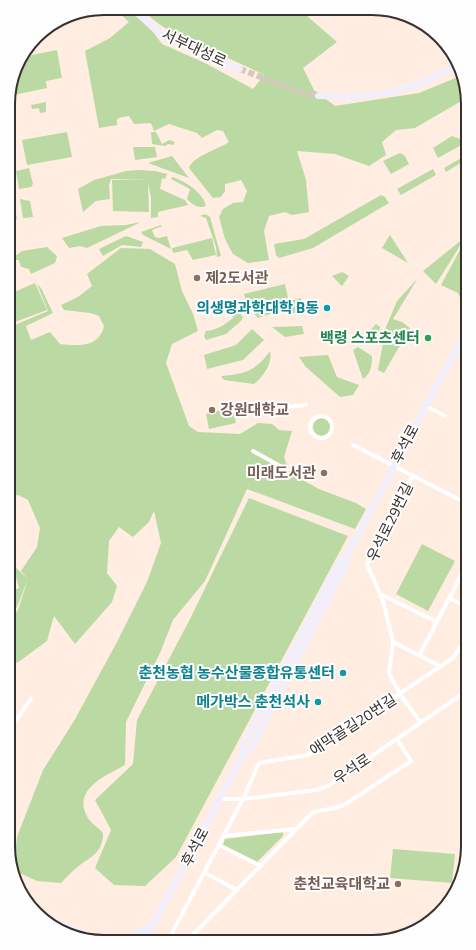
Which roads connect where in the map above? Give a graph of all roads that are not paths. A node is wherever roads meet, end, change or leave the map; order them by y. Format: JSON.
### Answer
{"nodes":[{"id":1,"x":139,"y":15,"type":"edge"},
{"id":2,"x":453,"y":67,"type":"edge"},
{"id":3,"x":240,"y":69,"type":"tunnel mouth"},
{"id":4,"x":318,"y":96,"type":"tunnel mouth"},
{"id":5,"x":461,"y":340,"type":"edge"},
{"id":6,"x":306,"y":405,"type":"dead end"},
{"id":7,"x":426,"y":406,"type":"junction"},
{"id":8,"x":287,"y":407,"type":"dead end"},
{"id":9,"x":445,"y":416,"type":"dead end"},
{"id":10,"x":312,"y":421,"type":"joint"},
{"id":11,"x":353,"y":445,"type":"dead end"},
{"id":12,"x":253,"y":451,"type":"dead end"},
{"id":13,"x":394,"y":465,"type":"junction"},
{"id":14,"x":287,"y":470,"type":"dead end"},
{"id":15,"x":413,"y":475,"type":"junction"},
{"id":16,"x":461,"y":500,"type":"edge"},
{"id":17,"x":461,"y":575,"type":"edge"},
{"id":18,"x":380,"y":594,"type":"junction"},
{"id":19,"x":449,"y":598,"type":"junction"},
{"id":20,"x":461,"y":604,"type":"edge"},
{"id":21,"x":437,"y":622,"type":"junction"},
{"id":22,"x":393,"y":642,"type":"junction"},
{"id":23,"x":461,"y":646,"type":"edge"},
{"id":24,"x":420,"y":654,"type":"junction"},
{"id":25,"x":440,"y":666,"type":"junction"},
{"id":26,"x":400,"y":694,"type":"junction"},
{"id":27,"x":461,"y":694,"type":"edge"},
{"id":28,"x":31,"y":699,"type":"dead end"},
{"id":29,"x":15,"y":722,"type":"edge"},
{"id":30,"x":421,"y":723,"type":"junction"},
{"id":31,"x":397,"y":739,"type":"junction"},
{"id":32,"x":220,"y":799,"type":"junction"},
{"id":33,"x":243,"y":799,"type":"junction"},
{"id":34,"x":296,"y":829,"type":"junction"},
{"id":35,"x":223,"y":836,"type":"junction"},
{"id":36,"x":219,"y":845,"type":"junction"},
{"id":37,"x":261,"y":866,"type":"junction"},
{"id":38,"x":205,"y":872,"type":"junction"},
{"id":39,"x":237,"y":890,"type":"junction"},
{"id":40,"x":154,"y":923,"type":"junction"},
{"id":41,"x":67,"y":926,"type":"edge"},
{"id":42,"x":76,"y":930,"type":"edge"},
{"id":43,"x":151,"y":930,"type":"junction"},
{"id":44,"x":134,"y":935,"type":"edge"},
{"id":45,"x":148,"y":935,"type":"edge"},
{"id":46,"x":151,"y":935,"type":"edge"},
{"id":47,"x":171,"y":935,"type":"edge"},
{"id":48,"x":193,"y":935,"type":"edge"}],
"edges":[{"from":1,"to":3,"type":"street","name":"서부대성로"},
{"from":2,"to":4,"type":"street"},
{"from":5,"to":7,"type":"street","name":"후석로"},
{"from":6,"to":8,"type":"street"},
{"from":7,"to":9,"type":"street"},
{"from":7,"to":13,"type":"street","name":"후석로"},
{"from":10,"to":10,"type":"street"},
{"from":11,"to":13,"type":"street"},
{"from":12,"to":14,"type":"street"},
{"from":13,"to":15,"type":"street"},
{"from":13,"to":32,"type":"street","name":"후석로"},
{"from":15,"to":16,"type":"street"},
{"from":15,"to":18,"type":"street","name":"우석로29번길"},
{"from":17,"to":19,"type":"street"},
{"from":18,"to":21,"type":"street"},
{"from":18,"to":22,"type":"street","name":"우석로29번길"},
{"from":19,"to":20,"type":"street"},
{"from":19,"to":21,"type":"street"},
{"from":21,"to":24,"type":"street"},
{"from":22,"to":24,"type":"street"},
{"from":22,"to":26,"type":"street","name":"우석로29번길"},
{"from":23,"to":25,"type":"street","name":"애막골길20번길"},
{"from":24,"to":25,"type":"street"},
{"from":25,"to":26,"type":"street","name":"애막골길20번길"},
{"from":26,"to":30,"type":"street","name":"우석로29번길"},
{"from":26,"to":33,"type":"street","name":"애막골길20번길"},
{"from":27,"to":30,"type":"street","name":"우석로"},
{"from":28,"to":29,"type":"street"},
{"from":30,"to":31,"type":"street","name":"우석로"},
{"from":31,"to":33,"type":"street","name":"우석로"},
{"from":31,"to":34,"type":"street"},
{"from":32,"to":33,"type":"street","name":"우석로"},
{"from":32,"to":40,"type":"street","name":"후석로"},
{"from":33,"to":35,"type":"street"},
{"from":34,"to":35,"type":"street"},
{"from":34,"to":37,"type":"street"},
{"from":35,"to":36,"type":"street"},
{"from":36,"to":37,"type":"street"},
{"from":36,"to":38,"type":"street"},
{"from":37,"to":39,"type":"street"},
{"from":38,"to":39,"type":"street"},
{"from":38,"to":47,"type":"street"},
{"from":39,"to":48,"type":"street"},
{"from":40,"to":43,"type":"street","name":"후석로"},
{"from":40,"to":44,"type":"street"},
{"from":41,"to":42,"type":"street"},
{"from":43,"to":45,"type":"street","name":"후석로"},
{"from":43,"to":46,"type":"street"}]}
